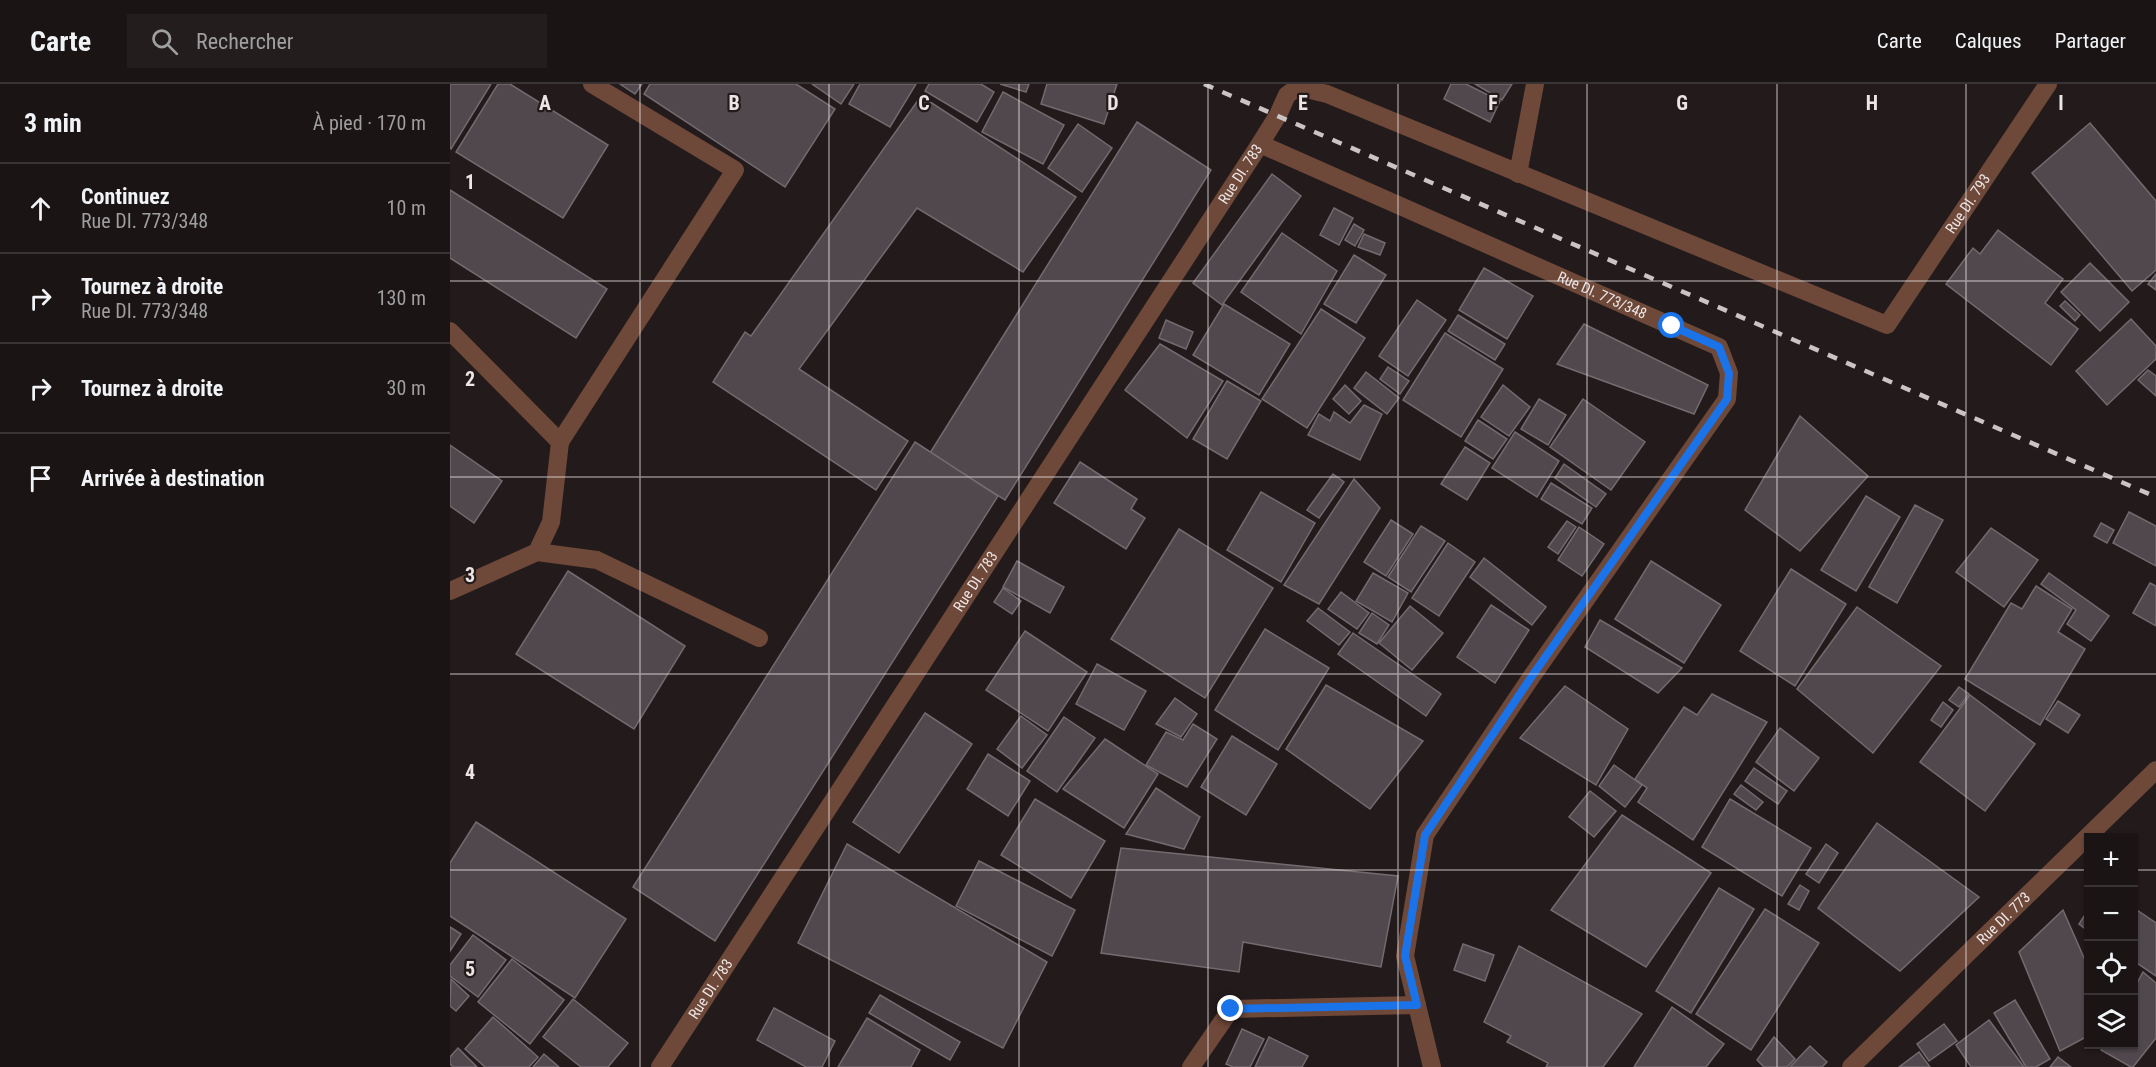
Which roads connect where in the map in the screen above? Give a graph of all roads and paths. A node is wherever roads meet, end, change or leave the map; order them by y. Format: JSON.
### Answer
{"nodes":[{"id":1,"x":592,"y":84,"type":"edge"},
{"id":2,"x":1535,"y":84,"type":"edge"},
{"id":3,"x":2048,"y":84,"type":"edge"},
{"id":4,"x":1260,"y":144,"type":"junction"},
{"id":5,"x":1518,"y":174,"type":"junction"},
{"id":6,"x":450,"y":331,"type":"edge"},
{"id":7,"x":560,"y":442,"type":"junction"},
{"id":8,"x":537,"y":552,"type":"junction"},
{"id":9,"x":450,"y":591,"type":"edge"},
{"id":10,"x":759,"y":638,"type":"dead end"},
{"id":11,"x":2156,"y":770,"type":"edge"},
{"id":12,"x":1417,"y":1005,"type":"junction"},
{"id":13,"x":660,"y":1067,"type":"edge"},
{"id":14,"x":1191,"y":1067,"type":"edge"},
{"id":15,"x":1432,"y":1067,"type":"edge"},
{"id":16,"x":1851,"y":1067,"type":"edge"}],
"edges":[{"from":1,"to":7,"type":"street"},
{"from":2,"to":5,"type":"street"},
{"from":3,"to":5,"type":"street","name":"Rue DI. 793"},
{"from":4,"to":5,"type":"street","name":"Rue DI. 783"},
{"from":4,"to":12,"type":"street","name":"Rue DI. 773/348"},
{"from":4,"to":13,"type":"street","name":"Rue DI. 783"},
{"from":6,"to":7,"type":"street"},
{"from":7,"to":8,"type":"street"},
{"from":8,"to":9,"type":"street"},
{"from":8,"to":10,"type":"street"},
{"from":11,"to":16,"type":"street","name":"Rue DI. 773"},
{"from":12,"to":14,"type":"street"},
{"from":12,"to":15,"type":"street","name":"Rue DI. 773/348"}]}
